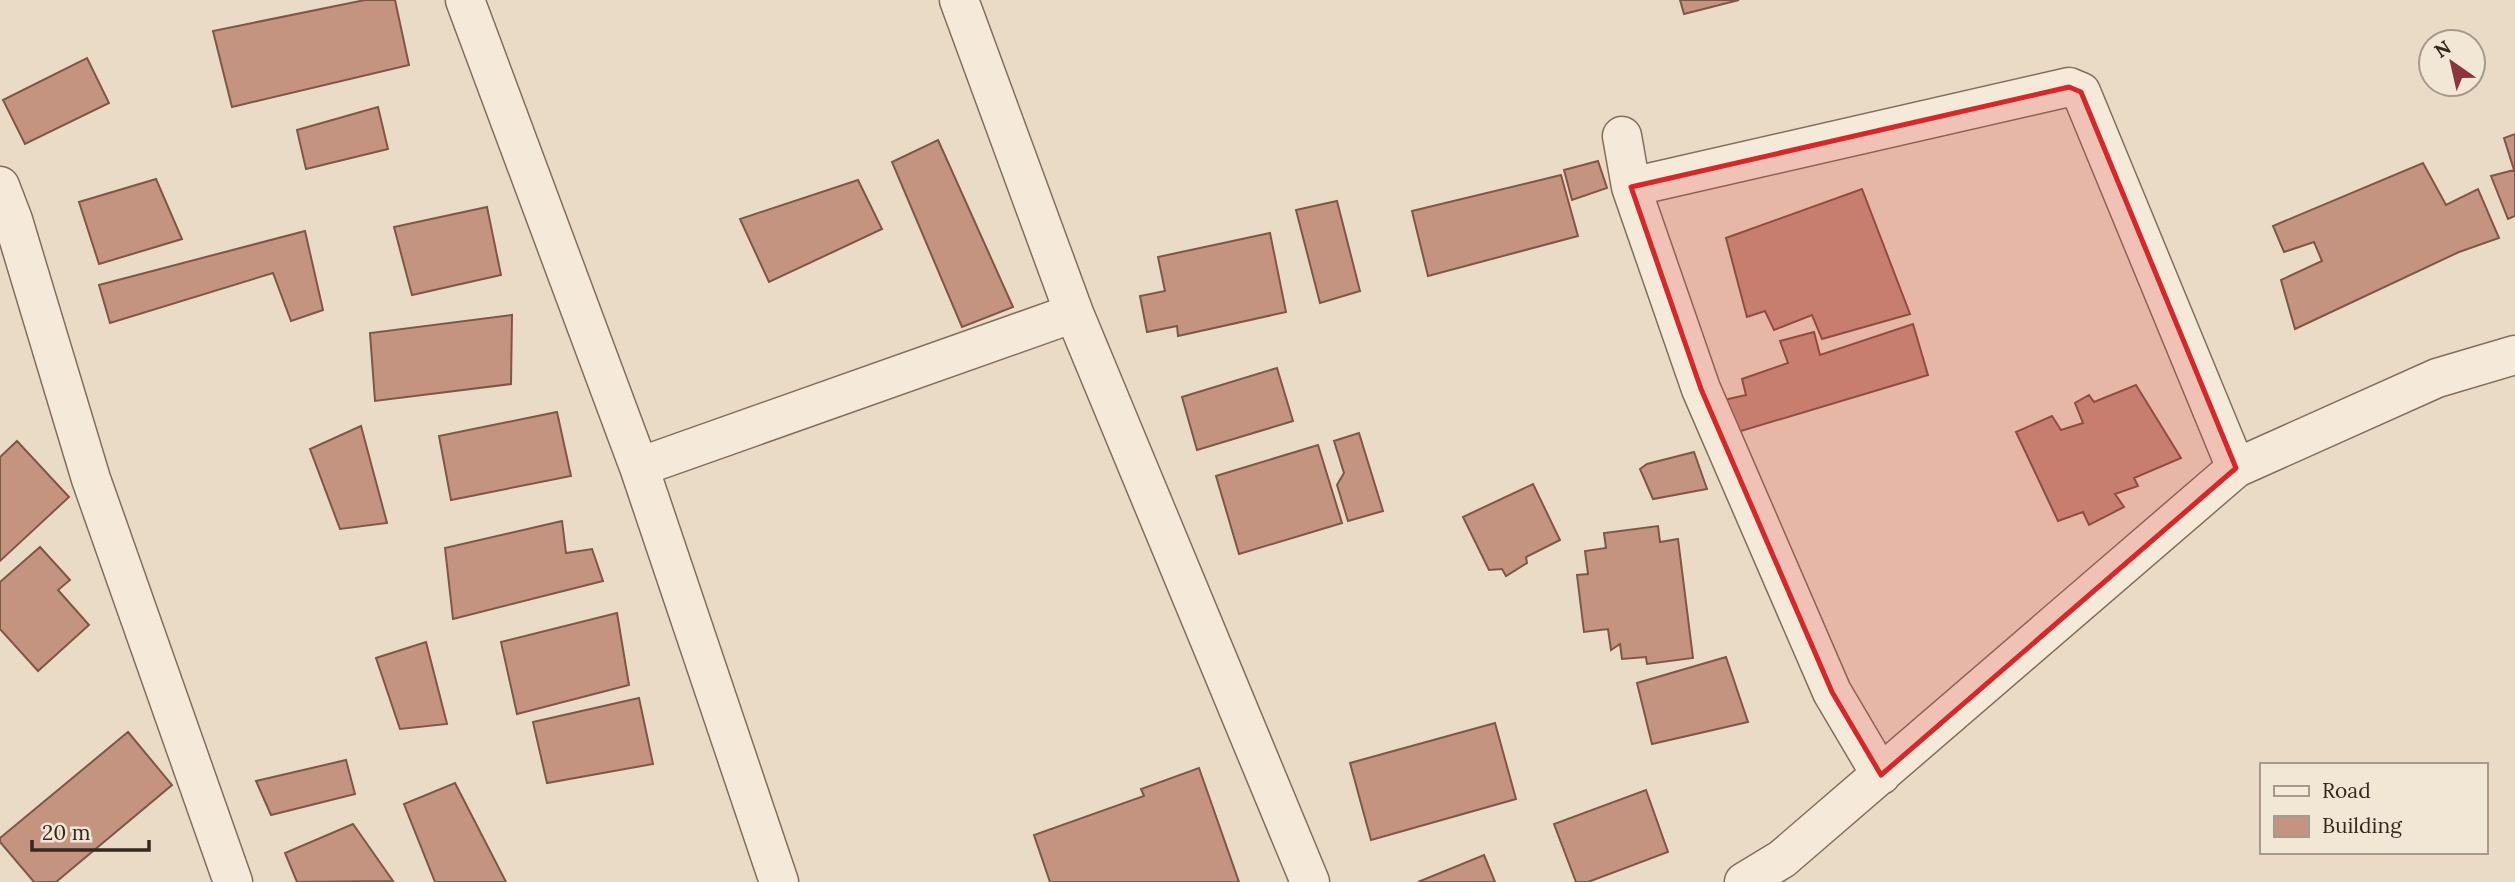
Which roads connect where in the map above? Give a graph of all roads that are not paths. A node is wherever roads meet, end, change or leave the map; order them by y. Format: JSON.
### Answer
{"nodes":[{"id":1,"x":465,"y":0,"type":"edge"},
{"id":2,"x":959,"y":0,"type":"edge"},
{"id":3,"x":1622,"y":135,"type":"dead end"},
{"id":4,"x":0,"y":186,"type":"edge"},
{"id":5,"x":1631,"y":187,"type":"junction"},
{"id":6,"x":1074,"y":313,"type":"junction"},
{"id":7,"x":2515,"y":355,"type":"edge"},
{"id":8,"x":639,"y":467,"type":"junction"},
{"id":9,"x":2236,"y":468,"type":"junction"},
{"id":10,"x":1881,"y":775,"type":"junction"},
{"id":11,"x":233,"y":882,"type":"edge"},
{"id":12,"x":779,"y":882,"type":"edge"},
{"id":13,"x":1310,"y":882,"type":"edge"},
{"id":14,"x":1744,"y":882,"type":"edge"}],
"edges":[{"from":1,"to":8,"type":"street"},
{"from":2,"to":6,"type":"street"},
{"from":3,"to":5,"type":"street"},
{"from":4,"to":11,"type":"street"},
{"from":5,"to":9,"type":"street"},
{"from":5,"to":10,"type":"street"},
{"from":6,"to":8,"type":"street"},
{"from":6,"to":13,"type":"street"},
{"from":7,"to":9,"type":"street"},
{"from":8,"to":12,"type":"street"},
{"from":9,"to":10,"type":"street"},
{"from":10,"to":14,"type":"street"}]}
